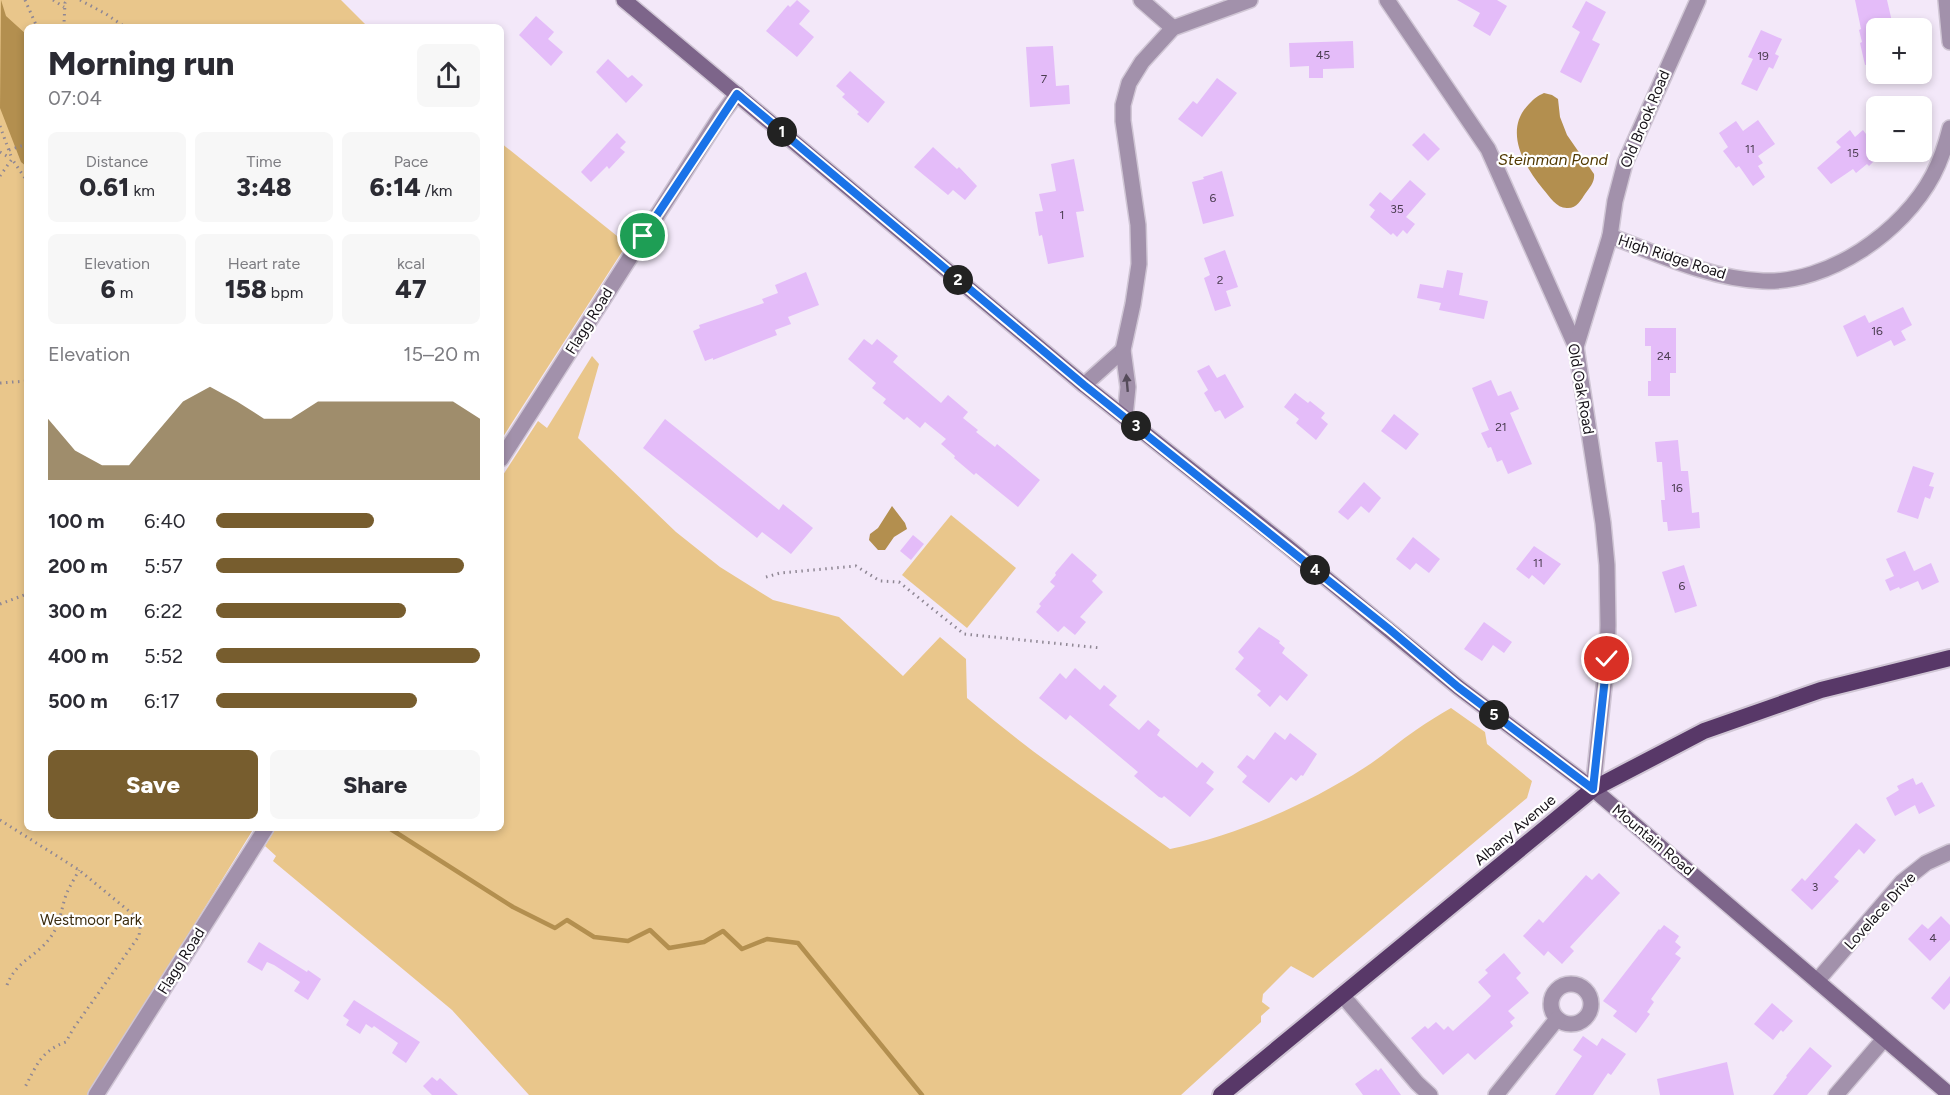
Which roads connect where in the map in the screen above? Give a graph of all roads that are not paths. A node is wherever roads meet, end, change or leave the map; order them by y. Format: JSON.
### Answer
{"nodes":[{"id":1,"x":624,"y":0,"type":"edge"},
{"id":2,"x":1141,"y":0,"type":"edge"},
{"id":3,"x":1250,"y":0,"type":"edge"},
{"id":4,"x":1387,"y":0,"type":"edge"},
{"id":5,"x":1698,"y":0,"type":"edge"},
{"id":6,"x":1946,"y":0,"type":"edge"},
{"id":7,"x":1173,"y":28,"type":"junction"},
{"id":8,"x":1950,"y":42,"type":"edge"},
{"id":9,"x":737,"y":94,"type":"junction"},
{"id":10,"x":1950,"y":128,"type":"edge"},
{"id":11,"x":1610,"y":236,"type":"junction"},
{"id":12,"x":1576,"y":346,"type":"junction"},
{"id":13,"x":1123,"y":350,"type":"junction"},
{"id":14,"x":1084,"y":385,"type":"junction"},
{"id":15,"x":1125,"y":417,"type":"junction"},
{"id":16,"x":504,"y":454,"type":"edge"},
{"id":17,"x":1950,"y":658,"type":"edge"},
{"id":18,"x":1593,"y":789,"type":"junction"},
{"id":19,"x":264,"y":831,"type":"edge"},
{"id":20,"x":1950,"y":852,"type":"edge"},
{"id":21,"x":1818,"y":981,"type":"junction"},
{"id":22,"x":1343,"y":996,"type":"junction"},
{"id":23,"x":1557,"y":1019,"type":"dead end"},
{"id":24,"x":1884,"y":1039,"type":"junction"},
{"id":25,"x":96,"y":1095,"type":"edge"},
{"id":26,"x":1221,"y":1095,"type":"edge"},
{"id":27,"x":1430,"y":1095,"type":"edge"},
{"id":28,"x":1496,"y":1095,"type":"edge"},
{"id":29,"x":1836,"y":1095,"type":"edge"},
{"id":30,"x":1950,"y":1095,"type":"edge"}],
"edges":[{"from":1,"to":9,"type":"main road","name":"Mountain Road"},
{"from":2,"to":7,"type":"street"},
{"from":3,"to":7,"type":"street"},
{"from":4,"to":12,"type":"street","name":"Old Oak Road"},
{"from":5,"to":11,"type":"street","name":"Old Brook Road"},
{"from":6,"to":8,"type":"street"},
{"from":7,"to":13,"type":"street"},
{"from":9,"to":14,"type":"main road","name":"Mountain Road"},
{"from":9,"to":16,"type":"street","name":"Flagg Road"},
{"from":10,"to":11,"type":"street","name":"High Ridge Road"},
{"from":11,"to":12,"type":"street","name":"Old Brook Road"},
{"from":12,"to":18,"type":"street","name":"Old Oak Road"},
{"from":13,"to":14,"type":"street"},
{"from":15,"to":13,"type":"street","one_way":true},
{"from":14,"to":15,"type":"main road","name":"Mountain Road"},
{"from":15,"to":18,"type":"main road","name":"Mountain Road"},
{"from":17,"to":18,"type":"highway","name":"Albany Avenue"},
{"from":18,"to":21,"type":"main road","name":"Mountain Road"},
{"from":18,"to":22,"type":"highway","name":"Albany Avenue"},
{"from":19,"to":25,"type":"street","name":"Flagg Road"},
{"from":20,"to":21,"type":"street","name":"Lovelace Drive"},
{"from":21,"to":24,"type":"main road","name":"Mountain Road"},
{"from":22,"to":26,"type":"highway","name":"Albany Avenue"},
{"from":22,"to":27,"type":"street"},
{"from":23,"to":28,"type":"street"},
{"from":24,"to":29,"type":"street"},
{"from":24,"to":30,"type":"main road","name":"Mountain Road"}]}
